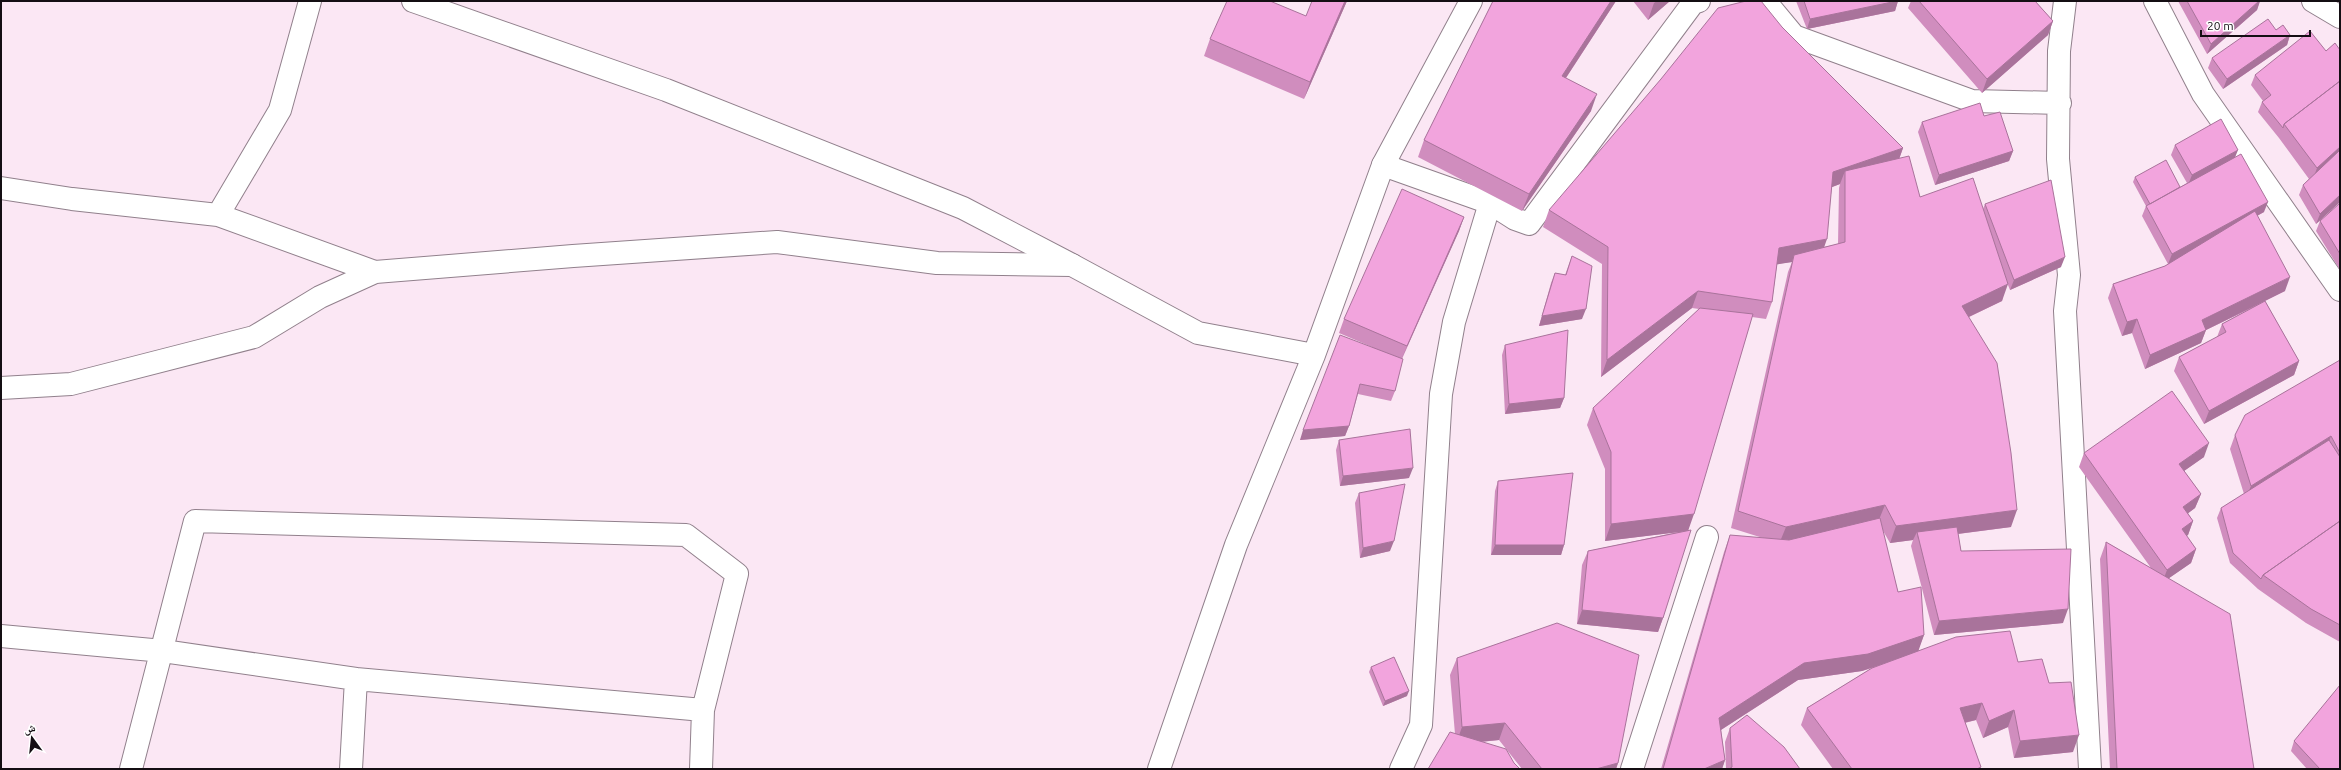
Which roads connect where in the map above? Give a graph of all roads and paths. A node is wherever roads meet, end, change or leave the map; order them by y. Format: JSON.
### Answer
{"nodes":[{"id":1,"x":310,"y":1,"type":"edge"},
{"id":2,"x":414,"y":1,"type":"edge"},
{"id":3,"x":1472,"y":1,"type":"edge"},
{"id":4,"x":1699,"y":1,"type":"edge"},
{"id":5,"x":1765,"y":1,"type":"edge"},
{"id":6,"x":2064,"y":1,"type":"edge"},
{"id":7,"x":2155,"y":1,"type":"edge"},
{"id":8,"x":2313,"y":1,"type":"edge"},
{"id":9,"x":2340,"y":17,"type":"edge"},
{"id":10,"x":2060,"y":103,"type":"junction"},
{"id":11,"x":1383,"y":165,"type":"junction"},
{"id":12,"x":1,"y":188,"type":"edge"},
{"id":13,"x":1490,"y":203,"type":"junction"},
{"id":14,"x":218,"y":215,"type":"junction"},
{"id":15,"x":1072,"y":265,"type":"junction"},
{"id":16,"x":375,"y":272,"type":"junction"},
{"id":17,"x":2340,"y":290,"type":"edge"},
{"id":18,"x":1314,"y":355,"type":"junction"},
{"id":19,"x":1,"y":388,"type":"edge"},
{"id":20,"x":1707,"y":537,"type":"dead end"},
{"id":21,"x":1,"y":636,"type":"edge"},
{"id":22,"x":163,"y":651,"type":"junction"},
{"id":23,"x":356,"y":679,"type":"junction"},
{"id":24,"x":703,"y":710,"type":"junction"},
{"id":25,"x":131,"y":769,"type":"edge"},
{"id":26,"x":351,"y":769,"type":"edge"},
{"id":27,"x":701,"y":769,"type":"edge"},
{"id":28,"x":1159,"y":769,"type":"edge"},
{"id":29,"x":1401,"y":769,"type":"edge"},
{"id":30,"x":1632,"y":769,"type":"edge"},
{"id":31,"x":2090,"y":769,"type":"edge"}],
"edges":[{"from":1,"to":14,"type":"street"},
{"from":2,"to":15,"type":"street"},
{"from":3,"to":11,"type":"street"},
{"from":4,"to":13,"type":"street"},
{"from":5,"to":10,"type":"street"},
{"from":6,"to":10,"type":"street"},
{"from":7,"to":17,"type":"street"},
{"from":8,"to":9,"type":"street"},
{"from":10,"to":31,"type":"street"},
{"from":11,"to":13,"type":"street"},
{"from":11,"to":18,"type":"street"},
{"from":12,"to":14,"type":"street"},
{"from":13,"to":29,"type":"street"},
{"from":14,"to":16,"type":"street"},
{"from":15,"to":16,"type":"street"},
{"from":15,"to":18,"type":"street"},
{"from":16,"to":19,"type":"street"},
{"from":18,"to":28,"type":"street"},
{"from":20,"to":30,"type":"street"},
{"from":21,"to":22,"type":"street"},
{"from":22,"to":23,"type":"street"},
{"from":22,"to":24,"type":"street"},
{"from":22,"to":25,"type":"street"},
{"from":23,"to":24,"type":"street"},
{"from":23,"to":26,"type":"street"},
{"from":24,"to":27,"type":"street"}]}
